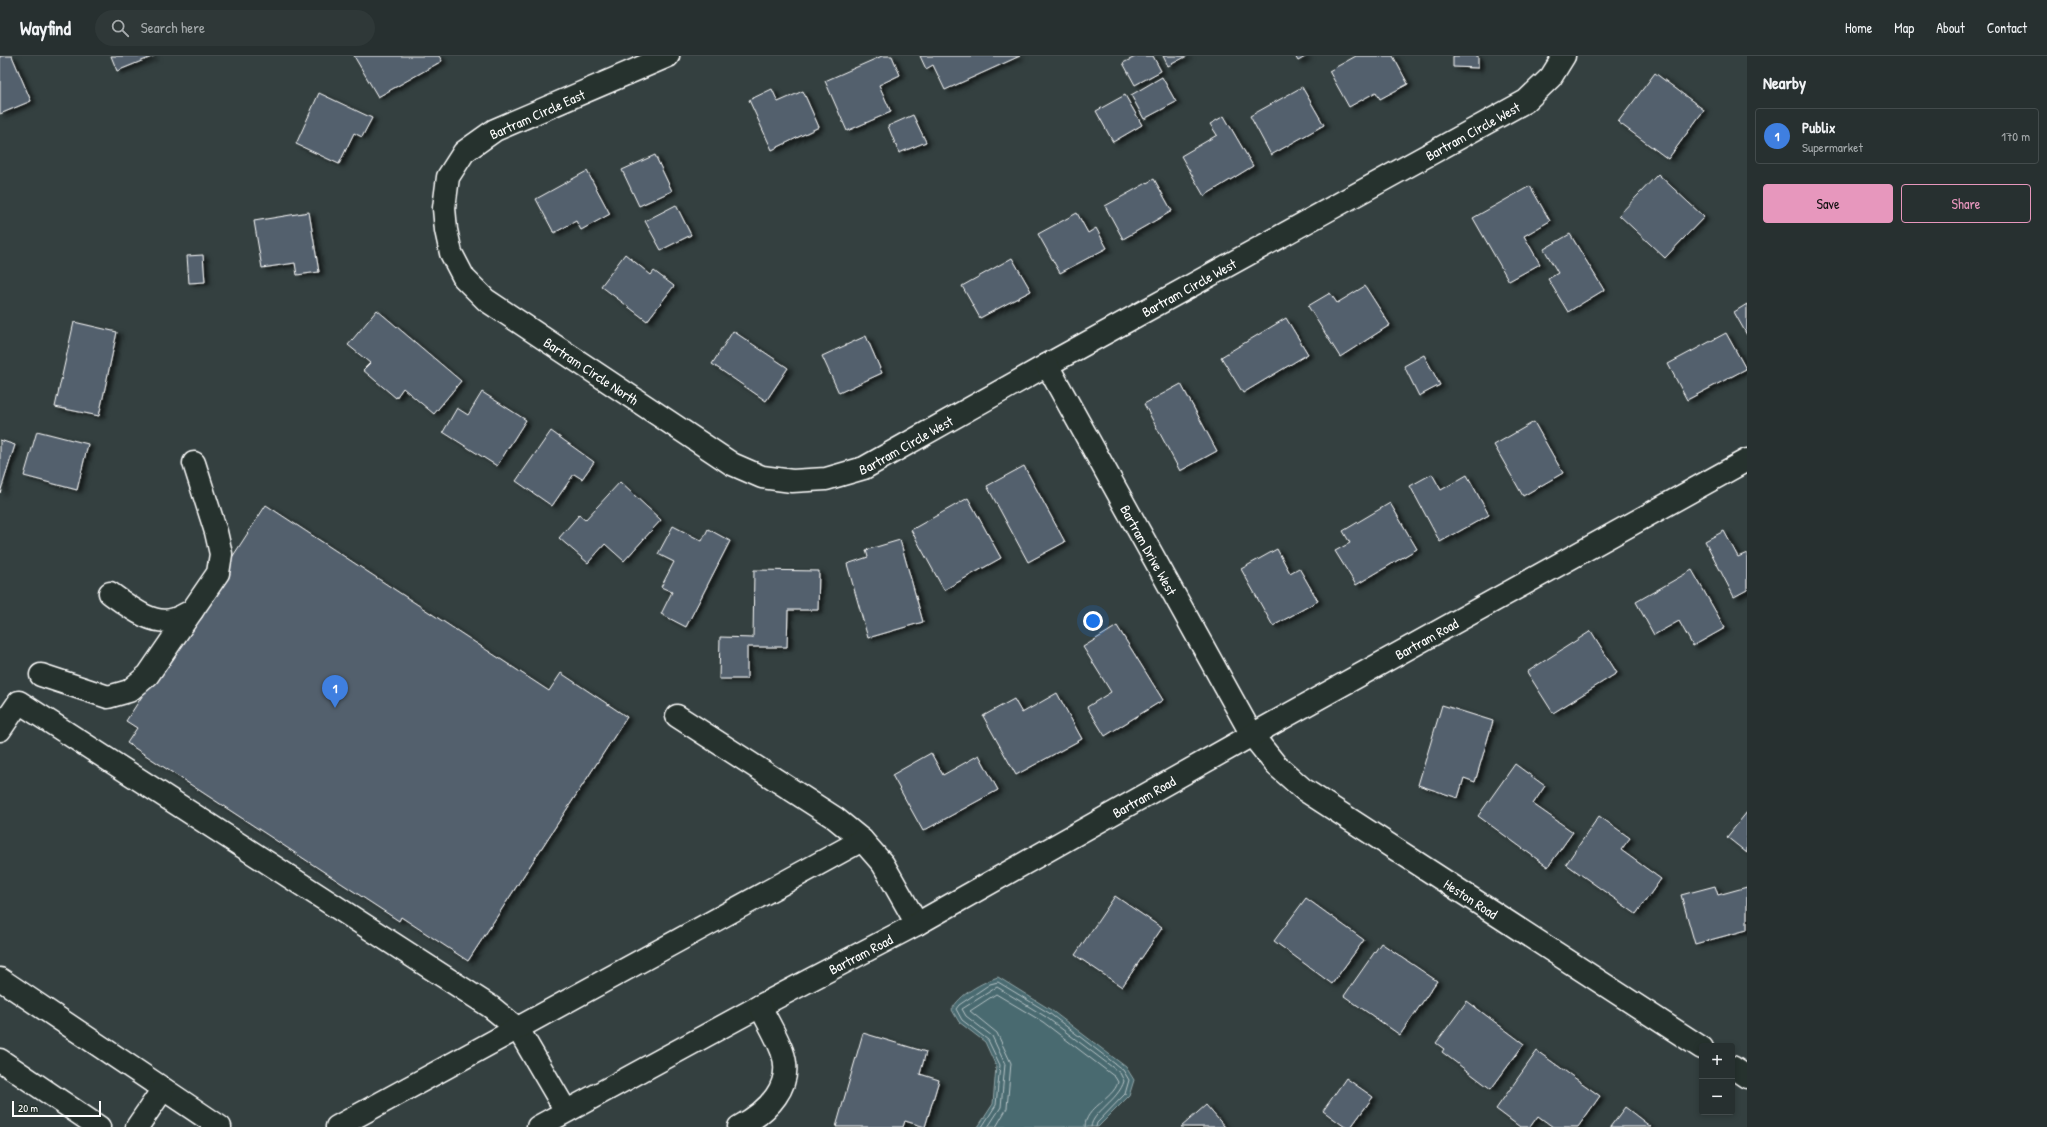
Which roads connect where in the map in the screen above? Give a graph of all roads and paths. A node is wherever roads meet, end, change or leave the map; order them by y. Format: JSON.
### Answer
{"nodes":[{"id":1,"x":668,"y":56,"type":"edge"},
{"id":2,"x":1564,"y":56,"type":"edge"},
{"id":3,"x":444,"y":208,"type":"joint"},
{"id":4,"x":1046,"y":365,"type":"junction"},
{"id":5,"x":1747,"y":460,"type":"edge"},
{"id":6,"x":194,"y":463,"type":"dead end"},
{"id":7,"x":792,"y":481,"type":"joint"},
{"id":8,"x":110,"y":593,"type":"dead end"},
{"id":9,"x":192,"y":611,"type":"junction"},
{"id":10,"x":41,"y":675,"type":"dead end"},
{"id":11,"x":677,"y":716,"type":"dead end"},
{"id":12,"x":0,"y":730,"type":"edge"},
{"id":13,"x":1252,"y":735,"type":"junction"},
{"id":14,"x":862,"y":840,"type":"junction"},
{"id":15,"x":917,"y":924,"type":"junction"},
{"id":16,"x":0,"y":979,"type":"edge"},
{"id":17,"x":760,"y":1006,"type":"junction"},
{"id":18,"x":518,"y":1029,"type":"junction"},
{"id":19,"x":1699,"y":1046,"type":"edge"},
{"id":20,"x":0,"y":1060,"type":"edge"},
{"id":21,"x":163,"y":1089,"type":"junction"},
{"id":22,"x":566,"y":1111,"type":"junction"},
{"id":23,"x":99,"y":1127,"type":"edge"},
{"id":24,"x":137,"y":1127,"type":"edge"},
{"id":25,"x":220,"y":1127,"type":"edge"},
{"id":26,"x":337,"y":1127,"type":"edge"},
{"id":27,"x":538,"y":1127,"type":"edge"},
{"id":28,"x":739,"y":1127,"type":"edge"}],
"edges":[{"from":1,"to":3,"type":"street","name":"Bartram Circle East"},
{"from":2,"to":4,"type":"street","name":"Bartram Circle West"},
{"from":3,"to":7,"type":"street","name":"Bartram Circle North"},
{"from":4,"to":7,"type":"street","name":"Bartram Circle West"},
{"from":4,"to":13,"type":"street","name":"Bartram Drive West"},
{"from":5,"to":13,"type":"street","name":"Bartram Road"},
{"from":6,"to":9,"type":"street"},
{"from":8,"to":9,"type":"street"},
{"from":9,"to":10,"type":"street"},
{"from":11,"to":14,"type":"street"},
{"from":12,"to":18,"type":"street"},
{"from":13,"to":15,"type":"street","name":"Bartram Road"},
{"from":13,"to":19,"type":"street","name":"Heston Road"},
{"from":14,"to":15,"type":"street"},
{"from":14,"to":18,"type":"street"},
{"from":15,"to":17,"type":"street","name":"Bartram Road"},
{"from":16,"to":21,"type":"street"},
{"from":17,"to":22,"type":"street","name":"Bartram Road"},
{"from":17,"to":28,"type":"street"},
{"from":18,"to":22,"type":"street"},
{"from":18,"to":26,"type":"street"},
{"from":20,"to":23,"type":"street"},
{"from":21,"to":24,"type":"street"},
{"from":21,"to":25,"type":"street"},
{"from":22,"to":27,"type":"street","name":"Bartram Road"}]}
